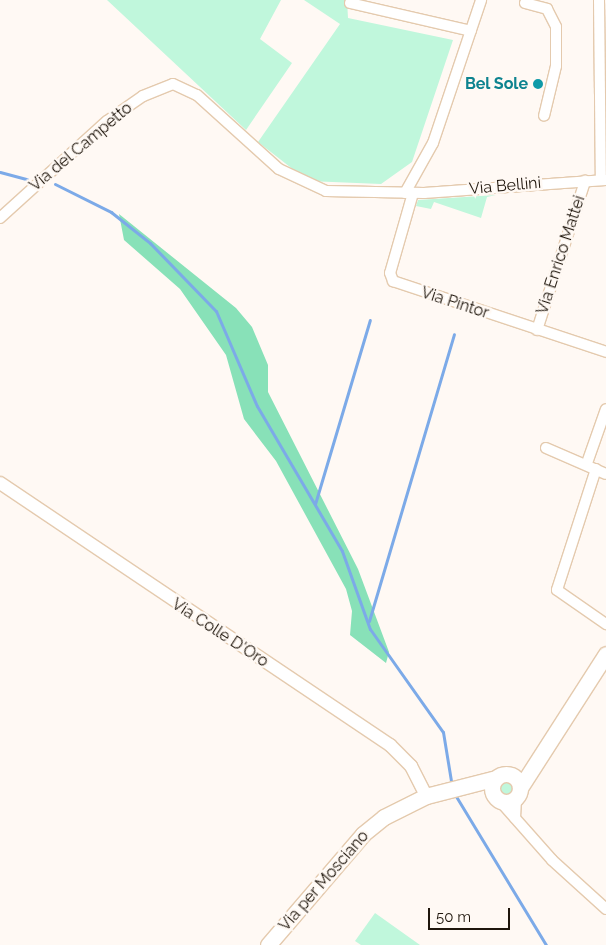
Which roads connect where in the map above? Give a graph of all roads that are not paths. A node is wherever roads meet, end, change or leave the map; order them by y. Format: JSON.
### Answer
{"nodes":[{"id":1,"x":481,"y":0,"type":"edge"},
{"id":2,"x":599,"y":0,"type":"edge"},
{"id":3,"x":350,"y":3,"type":"dead end"},
{"id":4,"x":525,"y":3,"type":"dead end"},
{"id":5,"x":548,"y":5,"type":"edge"},
{"id":6,"x":471,"y":31,"type":"junction"},
{"id":7,"x":544,"y":116,"type":"dead end"},
{"id":8,"x":604,"y":180,"type":"edge"},
{"id":9,"x":585,"y":181,"type":"junction"},
{"id":10,"x":409,"y":193,"type":"junction"},
{"id":11,"x":0,"y":218,"type":"edge"},
{"id":12,"x":537,"y":330,"type":"junction"},
{"id":13,"x":606,"y":352,"type":"edge"},
{"id":14,"x":606,"y":409,"type":"edge"},
{"id":15,"x":546,"y":448,"type":"dead end"},
{"id":16,"x":592,"y":466,"type":"junction"},
{"id":17,"x":606,"y":474,"type":"edge"},
{"id":18,"x":0,"y":482,"type":"edge"},
{"id":19,"x":606,"y":624,"type":"edge"},
{"id":20,"x":606,"y":654,"type":"edge"},
{"id":21,"x":530,"y":767,"type":"junction"},
{"id":22,"x":502,"y":776,"type":"junction"},
{"id":23,"x":464,"y":784,"type":"junction"},
{"id":24,"x":518,"y":793,"type":"junction"},
{"id":25,"x":426,"y":796,"type":"junction"},
{"id":26,"x":497,"y":799,"type":"junction"},
{"id":27,"x":515,"y":818,"type":"junction"},
{"id":28,"x":606,"y":908,"type":"edge"},
{"id":29,"x":268,"y":945,"type":"edge"}],
"edges":[{"from":1,"to":6,"type":"street"},
{"from":2,"to":8,"type":"street"},
{"from":3,"to":6,"type":"street"},
{"from":4,"to":5,"type":"street"},
{"from":5,"to":7,"type":"street"},
{"from":6,"to":10,"type":"street"},
{"from":8,"to":9,"type":"street","name":"Via Bellini"},
{"from":9,"to":10,"type":"street","name":"Via Bellini"},
{"from":9,"to":12,"type":"street","name":"Via Enrico Mattei"},
{"from":10,"to":11,"type":"street","name":"Via del Campetto"},
{"from":10,"to":12,"type":"street","name":"Via Pintor"},
{"from":12,"to":13,"type":"street","name":"Via Pintor"},
{"from":14,"to":16,"type":"street"},
{"from":15,"to":16,"type":"street"},
{"from":16,"to":17,"type":"street"},
{"from":16,"to":19,"type":"street"},
{"from":18,"to":25,"type":"street","name":"Via Colle D'Oro"},
{"from":20,"to":21,"type":"main road"},
{"from":21,"to":22,"type":"main road","name":"Via per Mosciano"},
{"from":21,"to":24,"type":"main road"},
{"from":22,"to":23,"type":"main road","name":"Via per Mosciano"},
{"from":22,"to":24,"type":"main road"},
{"from":22,"to":26,"type":"main road"},
{"from":23,"to":25,"type":"main road","name":"Via per Mosciano"},
{"from":23,"to":26,"type":"main road"},
{"from":24,"to":26,"type":"main road"},
{"from":24,"to":27,"type":"street"},
{"from":25,"to":29,"type":"main road","name":"Via per Mosciano"},
{"from":26,"to":27,"type":"street"},
{"from":27,"to":28,"type":"street"}]}
